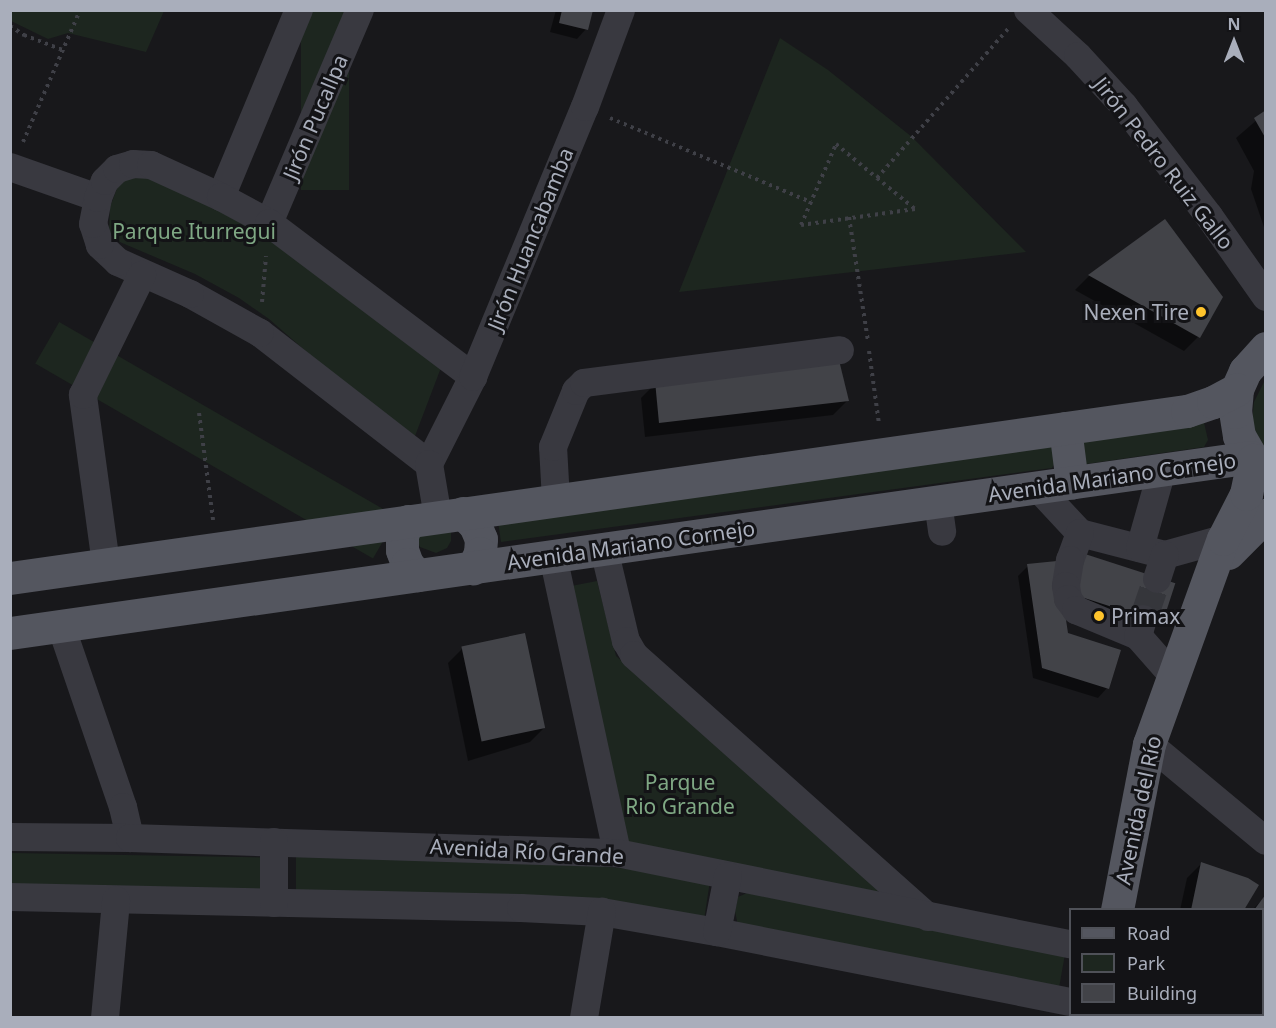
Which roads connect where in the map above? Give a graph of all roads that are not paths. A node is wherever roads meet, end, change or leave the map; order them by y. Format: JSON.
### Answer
{"nodes":[{"id":1,"x":299,"y":10,"type":"edge"},
{"id":2,"x":360,"y":10,"type":"edge"},
{"id":3,"x":621,"y":10,"type":"edge"},
{"id":4,"x":1019,"y":19,"type":"edge"},
{"id":5,"x":11,"y":167,"type":"edge"},
{"id":6,"x":221,"y":197,"type":"junction"},
{"id":7,"x":98,"y":198,"type":"junction"},
{"id":8,"x":269,"y":223,"type":"junction"},
{"id":9,"x":142,"y":275,"type":"junction"},
{"id":10,"x":1266,"y":297,"type":"edge"},
{"id":11,"x":1266,"y":348,"type":"edge"},
{"id":12,"x":840,"y":350,"type":"dead end"},
{"id":13,"x":473,"y":377,"type":"junction"},
{"id":14,"x":1237,"y":389,"type":"junction"},
{"id":15,"x":1065,"y":428,"type":"junction"},
{"id":16,"x":1257,"y":463,"type":"edge"},
{"id":17,"x":429,"y":464,"type":"junction"},
{"id":18,"x":1162,"y":470,"type":"junction"},
{"id":19,"x":1072,"y":483,"type":"junction"},
{"id":20,"x":1038,"y":488,"type":"junction"},
{"id":21,"x":556,"y":500,"type":"junction"},
{"id":22,"x":1266,"y":515,"type":"edge"},
{"id":23,"x":437,"y":517,"type":"junction"},
{"id":24,"x":1080,"y":533,"type":"junction"},
{"id":25,"x":1224,"y":539,"type":"junction"},
{"id":26,"x":603,"y":549,"type":"junction"},
{"id":27,"x":553,"y":556,"type":"junction"},
{"id":28,"x":1154,"y":561,"type":"junction"},
{"id":29,"x":106,"y":564,"type":"junction"},
{"id":30,"x":473,"y":568,"type":"junction"},
{"id":31,"x":417,"y":575,"type":"junction"},
{"id":32,"x":1211,"y":576,"type":"junction"},
{"id":33,"x":10,"y":578,"type":"edge"},
{"id":34,"x":61,"y":626,"type":"junction"},
{"id":35,"x":10,"y":633,"type":"edge"},
{"id":36,"x":1174,"y":677,"type":"junction"},
{"id":37,"x":1149,"y":744,"type":"junction"},
{"id":38,"x":10,"y":837,"type":"edge"},
{"id":39,"x":130,"y":838,"type":"junction"},
{"id":40,"x":1266,"y":841,"type":"edge"},
{"id":41,"x":274,"y":842,"type":"junction"},
{"id":42,"x":617,"y":853,"type":"junction"},
{"id":43,"x":728,"y":876,"type":"junction"},
{"id":44,"x":10,"y":897,"type":"edge"},
{"id":45,"x":116,"y":901,"type":"junction"},
{"id":46,"x":274,"y":903,"type":"junction"},
{"id":47,"x":1118,"y":908,"type":"edge"},
{"id":48,"x":602,"y":912,"type":"junction"},
{"id":49,"x":930,"y":918,"type":"junction"},
{"id":50,"x":717,"y":932,"type":"junction"},
{"id":51,"x":1069,"y":944,"type":"edge"},
{"id":52,"x":1069,"y":1002,"type":"edge"},
{"id":53,"x":105,"y":1017,"type":"edge"},
{"id":54,"x":585,"y":1017,"type":"edge"}],
"edges":[{"from":1,"to":6,"type":"street"},
{"from":2,"to":8,"type":"street","name":"Jirón Pucallpa"},
{"from":3,"to":13,"type":"street","name":"Jirón Huancabamba"},
{"from":4,"to":10,"type":"street","name":"Jirón Pedro Ruiz Gallo"},
{"from":5,"to":7,"type":"street"},
{"from":6,"to":7,"type":"street"},
{"from":6,"to":8,"type":"street"},
{"from":7,"to":9,"type":"street"},
{"from":8,"to":13,"type":"street"},
{"from":9,"to":17,"type":"street"},
{"from":9,"to":29,"type":"street"},
{"from":11,"to":14,"type":"main road"},
{"from":12,"to":21,"type":"street"},
{"from":13,"to":17,"type":"street","name":"Jirón Huancabamba"},
{"from":14,"to":15,"type":"main road"},
{"from":14,"to":16,"type":"main road"},
{"from":15,"to":19,"type":"main road"},
{"from":15,"to":21,"type":"main road"},
{"from":16,"to":18,"type":"main road","name":"Avenida Mariano Cornejo"},
{"from":16,"to":25,"type":"main road","name":"Avenida del Río"},
{"from":17,"to":23,"type":"street"},
{"from":18,"to":19,"type":"main road","name":"Avenida Mariano Cornejo"},
{"from":18,"to":28,"type":"street"},
{"from":19,"to":20,"type":"main road","name":"Avenida Mariano Cornejo"},
{"from":20,"to":24,"type":"street"},
{"from":20,"to":26,"type":"main road","name":"Avenida Mariano Cornejo"},
{"from":21,"to":23,"type":"main road"},
{"from":22,"to":32,"type":"main road","name":"Avenida del Río"},
{"from":23,"to":29,"type":"main road"},
{"from":23,"to":30,"type":"main road"},
{"from":23,"to":31,"type":"main road"},
{"from":24,"to":28,"type":"street"},
{"from":24,"to":36,"type":"street"},
{"from":25,"to":28,"type":"street"},
{"from":25,"to":32,"type":"main road","name":"Avenida del Río"},
{"from":26,"to":27,"type":"main road","name":"Avenida Mariano Cornejo"},
{"from":26,"to":49,"type":"street"},
{"from":27,"to":30,"type":"main road","name":"Avenida Mariano Cornejo"},
{"from":27,"to":42,"type":"street"},
{"from":29,"to":33,"type":"main road"},
{"from":30,"to":31,"type":"main road","name":"Avenida Mariano Cornejo"},
{"from":31,"to":34,"type":"main road","name":"Avenida Mariano Cornejo"},
{"from":32,"to":36,"type":"main road","name":"Avenida del Río"},
{"from":34,"to":35,"type":"main road","name":"Avenida Mariano Cornejo"},
{"from":34,"to":39,"type":"street"},
{"from":36,"to":37,"type":"main road","name":"Avenida del Río"},
{"from":37,"to":40,"type":"street"},
{"from":37,"to":47,"type":"main road","name":"Avenida del Río"},
{"from":38,"to":39,"type":"street","name":"Avenida Río Grande"},
{"from":39,"to":41,"type":"street","name":"Avenida Río Grande"},
{"from":41,"to":42,"type":"street","name":"Avenida Río Grande"},
{"from":41,"to":46,"type":"street"},
{"from":42,"to":43,"type":"street","name":"Avenida Río Grande"},
{"from":43,"to":49,"type":"street","name":"Avenida Río Grande"},
{"from":43,"to":50,"type":"street"},
{"from":44,"to":45,"type":"street"},
{"from":45,"to":46,"type":"street"},
{"from":45,"to":53,"type":"street"},
{"from":46,"to":48,"type":"street"},
{"from":48,"to":50,"type":"street"},
{"from":48,"to":54,"type":"street"},
{"from":49,"to":51,"type":"street","name":"Avenida Río Grande"},
{"from":50,"to":52,"type":"street"}]}
